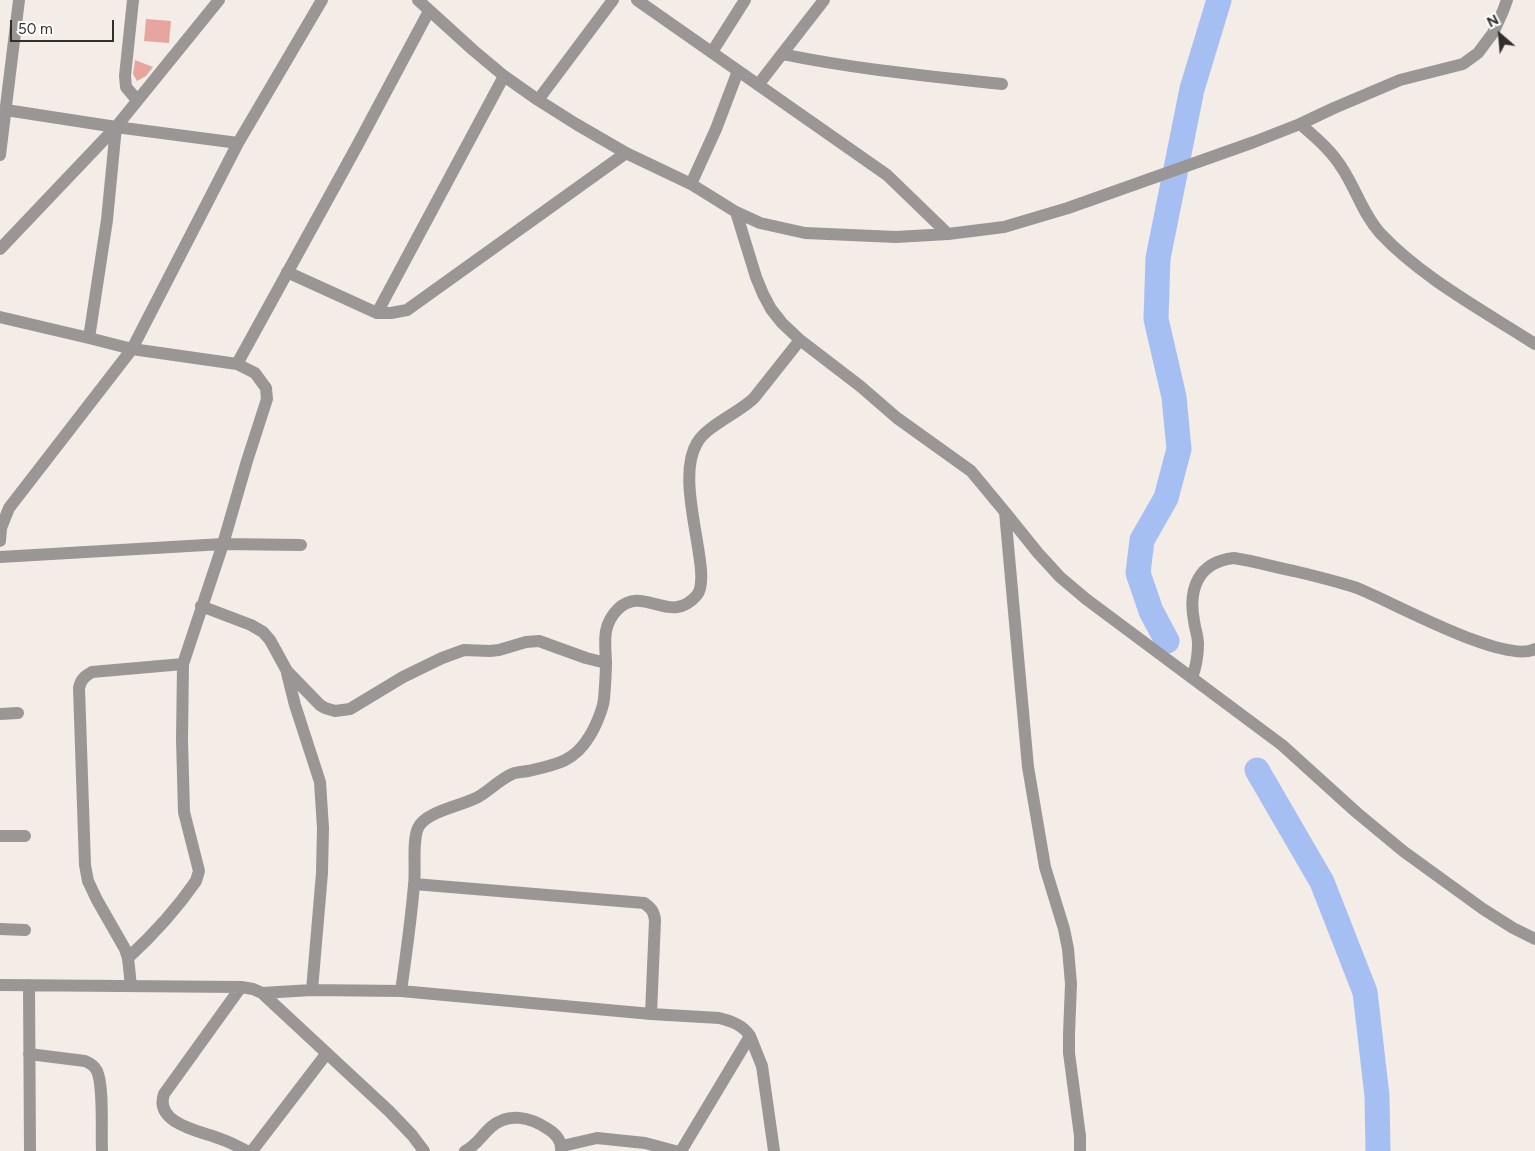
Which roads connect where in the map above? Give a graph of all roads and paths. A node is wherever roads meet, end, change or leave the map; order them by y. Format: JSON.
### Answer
{"nodes":[{"id":1,"x":18,"y":0,"type":"edge"},
{"id":2,"x":133,"y":0,"type":"edge"},
{"id":3,"x":219,"y":0,"type":"edge"},
{"id":4,"x":322,"y":0,"type":"edge"},
{"id":5,"x":418,"y":0,"type":"edge"},
{"id":6,"x":613,"y":0,"type":"edge"},
{"id":7,"x":637,"y":0,"type":"edge"},
{"id":8,"x":745,"y":0,"type":"edge"},
{"id":9,"x":824,"y":0,"type":"edge"},
{"id":10,"x":1507,"y":0,"type":"edge"},
{"id":11,"x":429,"y":11,"type":"junction"},
{"id":12,"x":712,"y":52,"type":"junction"},
{"id":13,"x":782,"y":54,"type":"junction"},
{"id":14,"x":738,"y":71,"type":"junction"},
{"id":15,"x":504,"y":76,"type":"junction"},
{"id":16,"x":1002,"y":84,"type":"dead end"},
{"id":17,"x":758,"y":85,"type":"junction"},
{"id":18,"x":137,"y":100,"type":"junction"},
{"id":19,"x":538,"y":100,"type":"junction"},
{"id":20,"x":6,"y":110,"type":"junction"},
{"id":21,"x":1300,"y":124,"type":"junction"},
{"id":22,"x":116,"y":127,"type":"junction"},
{"id":23,"x":238,"y":143,"type":"junction"},
{"id":24,"x":626,"y":153,"type":"junction"},
{"id":25,"x":0,"y":155,"type":"edge"},
{"id":26,"x":691,"y":184,"type":"junction"},
{"id":27,"x":736,"y":212,"type":"junction"},
{"id":28,"x":948,"y":234,"type":"junction"},
{"id":29,"x":0,"y":249,"type":"edge"},
{"id":30,"x":287,"y":272,"type":"junction"},
{"id":31,"x":377,"y":313,"type":"junction"},
{"id":32,"x":0,"y":317,"type":"edge"},
{"id":33,"x":89,"y":338,"type":"junction"},
{"id":34,"x":800,"y":340,"type":"junction"},
{"id":35,"x":1535,"y":344,"type":"edge"},
{"id":36,"x":132,"y":349,"type":"junction"},
{"id":37,"x":237,"y":364,"type":"junction"},
{"id":38,"x":1005,"y":512,"type":"junction"},
{"id":39,"x":0,"y":541,"type":"edge"},
{"id":40,"x":222,"y":544,"type":"junction"},
{"id":41,"x":302,"y":544,"type":"dead end"},
{"id":42,"x":0,"y":556,"type":"edge"},
{"id":43,"x":201,"y":606,"type":"junction"},
{"id":44,"x":1535,"y":649,"type":"edge"},
{"id":45,"x":606,"y":663,"type":"junction"},
{"id":46,"x":183,"y":664,"type":"junction"},
{"id":47,"x":286,"y":672,"type":"junction"},
{"id":48,"x":1192,"y":678,"type":"junction"},
{"id":49,"x":18,"y":713,"type":"dead end"},
{"id":50,"x":0,"y":714,"type":"edge"},
{"id":51,"x":0,"y":836,"type":"edge"},
{"id":52,"x":25,"y":836,"type":"dead end"},
{"id":53,"x":414,"y":884,"type":"junction"},
{"id":54,"x":0,"y":930,"type":"edge"},
{"id":55,"x":25,"y":930,"type":"dead end"},
{"id":56,"x":1535,"y":939,"type":"edge"},
{"id":57,"x":128,"y":958,"type":"junction"},
{"id":58,"x":0,"y":985,"type":"edge"},
{"id":59,"x":29,"y":985,"type":"junction"},
{"id":60,"x":131,"y":986,"type":"junction"},
{"id":61,"x":241,"y":986,"type":"junction"},
{"id":62,"x":312,"y":990,"type":"junction"},
{"id":63,"x":401,"y":991,"type":"junction"},
{"id":64,"x":262,"y":993,"type":"junction"},
{"id":65,"x":651,"y":1014,"type":"junction"},
{"id":66,"x":750,"y":1036,"type":"junction"},
{"id":67,"x":326,"y":1053,"type":"junction"},
{"id":68,"x":30,"y":1054,"type":"junction"},
{"id":69,"x":562,"y":1149,"type":"edge"},
{"id":70,"x":30,"y":1151,"type":"edge"},
{"id":71,"x":102,"y":1151,"type":"edge"},
{"id":72,"x":247,"y":1151,"type":"edge"},
{"id":73,"x":252,"y":1151,"type":"edge"},
{"id":74,"x":424,"y":1151,"type":"edge"},
{"id":75,"x":465,"y":1151,"type":"edge"},
{"id":76,"x":675,"y":1151,"type":"edge"},
{"id":77,"x":681,"y":1151,"type":"edge"},
{"id":78,"x":774,"y":1151,"type":"edge"},
{"id":79,"x":1080,"y":1151,"type":"edge"}],
"edges":[{"from":1,"to":20,"type":"street"},
{"from":2,"to":18,"type":"street"},
{"from":3,"to":18,"type":"street"},
{"from":4,"to":23,"type":"street"},
{"from":5,"to":11,"type":"street"},
{"from":6,"to":19,"type":"street"},
{"from":7,"to":12,"type":"street"},
{"from":8,"to":12,"type":"street"},
{"from":9,"to":13,"type":"street"},
{"from":10,"to":21,"type":"street"},
{"from":11,"to":15,"type":"street"},
{"from":11,"to":30,"type":"street"},
{"from":12,"to":14,"type":"street"},
{"from":13,"to":16,"type":"street"},
{"from":13,"to":17,"type":"street"},
{"from":14,"to":17,"type":"street"},
{"from":14,"to":26,"type":"street"},
{"from":15,"to":19,"type":"street"},
{"from":15,"to":31,"type":"street"},
{"from":17,"to":28,"type":"street"},
{"from":18,"to":22,"type":"street"},
{"from":19,"to":24,"type":"street"},
{"from":20,"to":22,"type":"street"},
{"from":20,"to":25,"type":"street"},
{"from":21,"to":28,"type":"street"},
{"from":21,"to":35,"type":"street"},
{"from":22,"to":23,"type":"street"},
{"from":22,"to":29,"type":"street"},
{"from":22,"to":33,"type":"street"},
{"from":23,"to":36,"type":"street"},
{"from":24,"to":26,"type":"street"},
{"from":24,"to":31,"type":"street"},
{"from":26,"to":27,"type":"street"},
{"from":27,"to":28,"type":"street"},
{"from":27,"to":34,"type":"street"},
{"from":30,"to":31,"type":"street"},
{"from":30,"to":37,"type":"street"},
{"from":32,"to":33,"type":"street"},
{"from":33,"to":36,"type":"street"},
{"from":34,"to":38,"type":"street"},
{"from":34,"to":45,"type":"street"},
{"from":36,"to":37,"type":"street"},
{"from":36,"to":39,"type":"street"},
{"from":37,"to":40,"type":"street"},
{"from":38,"to":48,"type":"street"},
{"from":38,"to":79,"type":"street"},
{"from":40,"to":41,"type":"street"},
{"from":40,"to":42,"type":"street"},
{"from":40,"to":43,"type":"street"},
{"from":43,"to":46,"type":"street"},
{"from":43,"to":47,"type":"street"},
{"from":44,"to":48,"type":"street"},
{"from":45,"to":47,"type":"street"},
{"from":45,"to":53,"type":"street"},
{"from":46,"to":57,"type":"street"},
{"from":46,"to":57,"type":"street"},
{"from":47,"to":62,"type":"street"},
{"from":48,"to":56,"type":"street"},
{"from":49,"to":50,"type":"street"},
{"from":51,"to":52,"type":"street"},
{"from":53,"to":63,"type":"street"},
{"from":53,"to":65,"type":"street"},
{"from":54,"to":55,"type":"street"},
{"from":57,"to":60,"type":"street"},
{"from":58,"to":59,"type":"street"},
{"from":59,"to":60,"type":"street"},
{"from":59,"to":68,"type":"street"},
{"from":60,"to":61,"type":"street"},
{"from":61,"to":64,"type":"street"},
{"from":61,"to":72,"type":"street"},
{"from":62,"to":63,"type":"street"},
{"from":62,"to":64,"type":"street"},
{"from":63,"to":65,"type":"street"},
{"from":64,"to":67,"type":"street"},
{"from":65,"to":66,"type":"street"},
{"from":66,"to":77,"type":"street"},
{"from":66,"to":78,"type":"street"},
{"from":67,"to":73,"type":"street"},
{"from":67,"to":74,"type":"street"},
{"from":68,"to":70,"type":"street"},
{"from":68,"to":71,"type":"street"},
{"from":69,"to":75,"type":"street"},
{"from":69,"to":76,"type":"street"}]}
